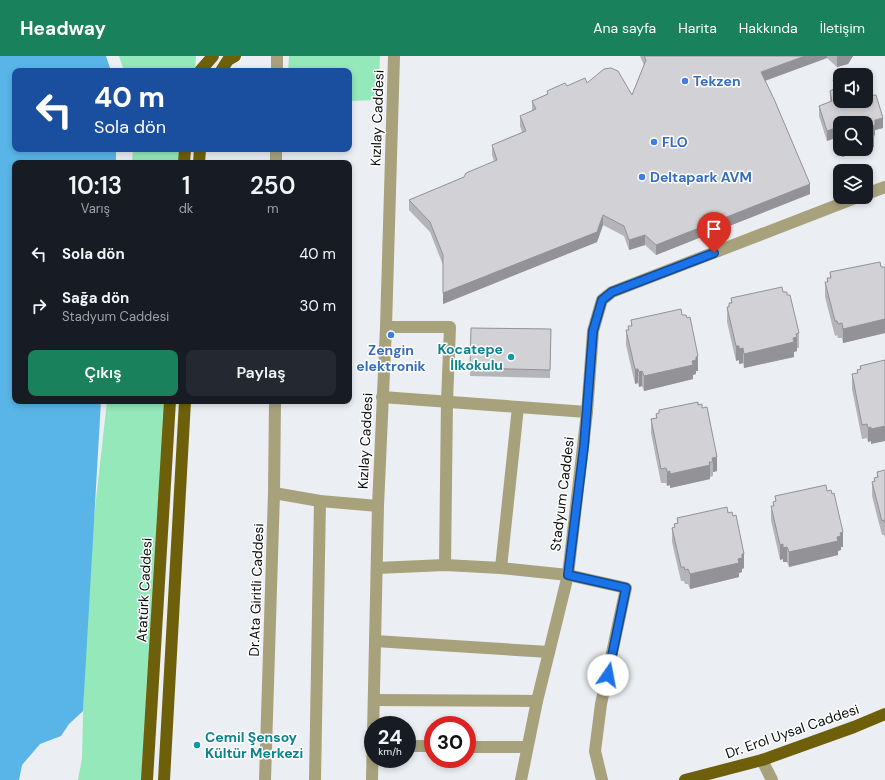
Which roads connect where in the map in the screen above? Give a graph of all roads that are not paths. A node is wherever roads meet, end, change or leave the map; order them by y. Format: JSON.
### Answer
{"nodes":[{"id":1,"x":213,"y":56,"type":"edge"},
{"id":2,"x":235,"y":56,"type":"edge"},
{"id":3,"x":277,"y":56,"type":"edge"},
{"id":4,"x":394,"y":56,"type":"edge"},
{"id":5,"x":203,"y":68,"type":"edge"},
{"id":6,"x":223,"y":68,"type":"edge"},
{"id":7,"x":277,"y":68,"type":"edge"},
{"id":8,"x":885,"y":186,"type":"edge"},
{"id":9,"x":873,"y":191,"type":"edge"},
{"id":10,"x":840,"y":204,"type":"edge"},
{"id":11,"x":386,"y":327,"type":"junction"},
{"id":12,"x":382,"y":397,"type":"junction"},
{"id":13,"x":447,"y":401,"type":"junction"},
{"id":14,"x":170,"y":404,"type":"edge"},
{"id":15,"x":185,"y":404,"type":"edge"},
{"id":16,"x":275,"y":404,"type":"edge"},
{"id":17,"x":518,"y":406,"type":"junction"},
{"id":18,"x":587,"y":412,"type":"junction"},
{"id":19,"x":274,"y":493,"type":"junction"},
{"id":20,"x":320,"y":501,"type":"junction"},
{"id":21,"x":378,"y":506,"type":"junction"},
{"id":22,"x":445,"y":564,"type":"junction"},
{"id":23,"x":377,"y":568,"type":"junction"},
{"id":24,"x":501,"y":568,"type":"junction"},
{"id":25,"x":568,"y":575,"type":"junction"},
{"id":26,"x":375,"y":641,"type":"junction"},
{"id":27,"x":549,"y":652,"type":"junction"},
{"id":28,"x":374,"y":700,"type":"junction"},
{"id":29,"x":537,"y":701,"type":"junction"},
{"id":30,"x":885,"y":714,"type":"edge"},
{"id":31,"x":374,"y":716,"type":"edge"},
{"id":32,"x":476,"y":747,"type":"edge"},
{"id":33,"x":528,"y":747,"type":"junction"},
{"id":34,"x":762,"y":760,"type":"junction"},
{"id":35,"x":372,"y":768,"type":"edge"},
{"id":36,"x":148,"y":780,"type":"edge"},
{"id":37,"x":163,"y":780,"type":"edge"},
{"id":38,"x":265,"y":780,"type":"edge"},
{"id":39,"x":314,"y":780,"type":"edge"},
{"id":40,"x":372,"y":780,"type":"edge"},
{"id":41,"x":521,"y":780,"type":"edge"},
{"id":42,"x":602,"y":780,"type":"edge"},
{"id":43,"x":685,"y":780,"type":"edge"},
{"id":44,"x":772,"y":780,"type":"edge"}],
"edges":[{"from":1,"to":5,"type":"main road"},
{"from":2,"to":6,"type":"main road"},
{"from":3,"to":7,"type":"street"},
{"from":4,"to":11,"type":"street","name":"Kızılay Caddesi"},
{"from":8,"to":9,"type":"street"},
{"from":10,"to":18,"type":"street","name":"Stadyum Caddesi"},
{"from":11,"to":12,"type":"street","name":"Kızılay Caddesi"},
{"from":11,"to":13,"type":"street"},
{"from":12,"to":13,"type":"street"},
{"from":12,"to":21,"type":"street","name":"Kızılay Caddesi"},
{"from":13,"to":17,"type":"street"},
{"from":13,"to":22,"type":"street"},
{"from":14,"to":36,"type":"main road","name":"Atatürk Caddesi"},
{"from":15,"to":37,"type":"main road"},
{"from":16,"to":19,"type":"street","name":"Dr.Ata Giritli Caddesi"},
{"from":17,"to":18,"type":"street"},
{"from":17,"to":24,"type":"street"},
{"from":18,"to":25,"type":"street","name":"Stadyum Caddesi"},
{"from":19,"to":20,"type":"street"},
{"from":19,"to":38,"type":"street","name":"Dr.Ata Giritli Caddesi"},
{"from":20,"to":21,"type":"street"},
{"from":20,"to":39,"type":"street"},
{"from":21,"to":23,"type":"street","name":"Kızılay Caddesi"},
{"from":22,"to":23,"type":"street"},
{"from":22,"to":24,"type":"street"},
{"from":23,"to":26,"type":"street","name":"Kızılay Caddesi"},
{"from":24,"to":25,"type":"street"},
{"from":25,"to":27,"type":"street","name":"Stadyum Caddesi"},
{"from":25,"to":42,"type":"street"},
{"from":26,"to":27,"type":"street"},
{"from":26,"to":28,"type":"street","name":"Kızılay Caddesi"},
{"from":27,"to":29,"type":"street","name":"Stadyum Caddesi"},
{"from":28,"to":29,"type":"street"},
{"from":28,"to":31,"type":"street","name":"Kızılay Caddesi"},
{"from":29,"to":33,"type":"street","name":"Stadyum Caddesi"},
{"from":30,"to":34,"type":"main road","name":"Dr. Erol Uysal Caddesi"},
{"from":32,"to":33,"type":"street"},
{"from":33,"to":41,"type":"street","name":"Stadyum Caddesi"},
{"from":34,"to":43,"type":"main road","name":"Dr. Erol Uysal Caddesi"},
{"from":34,"to":44,"type":"street"},
{"from":35,"to":40,"type":"street","name":"Kızılay Caddesi"},
{"from":36,"to":37,"type":"main road"}]}
